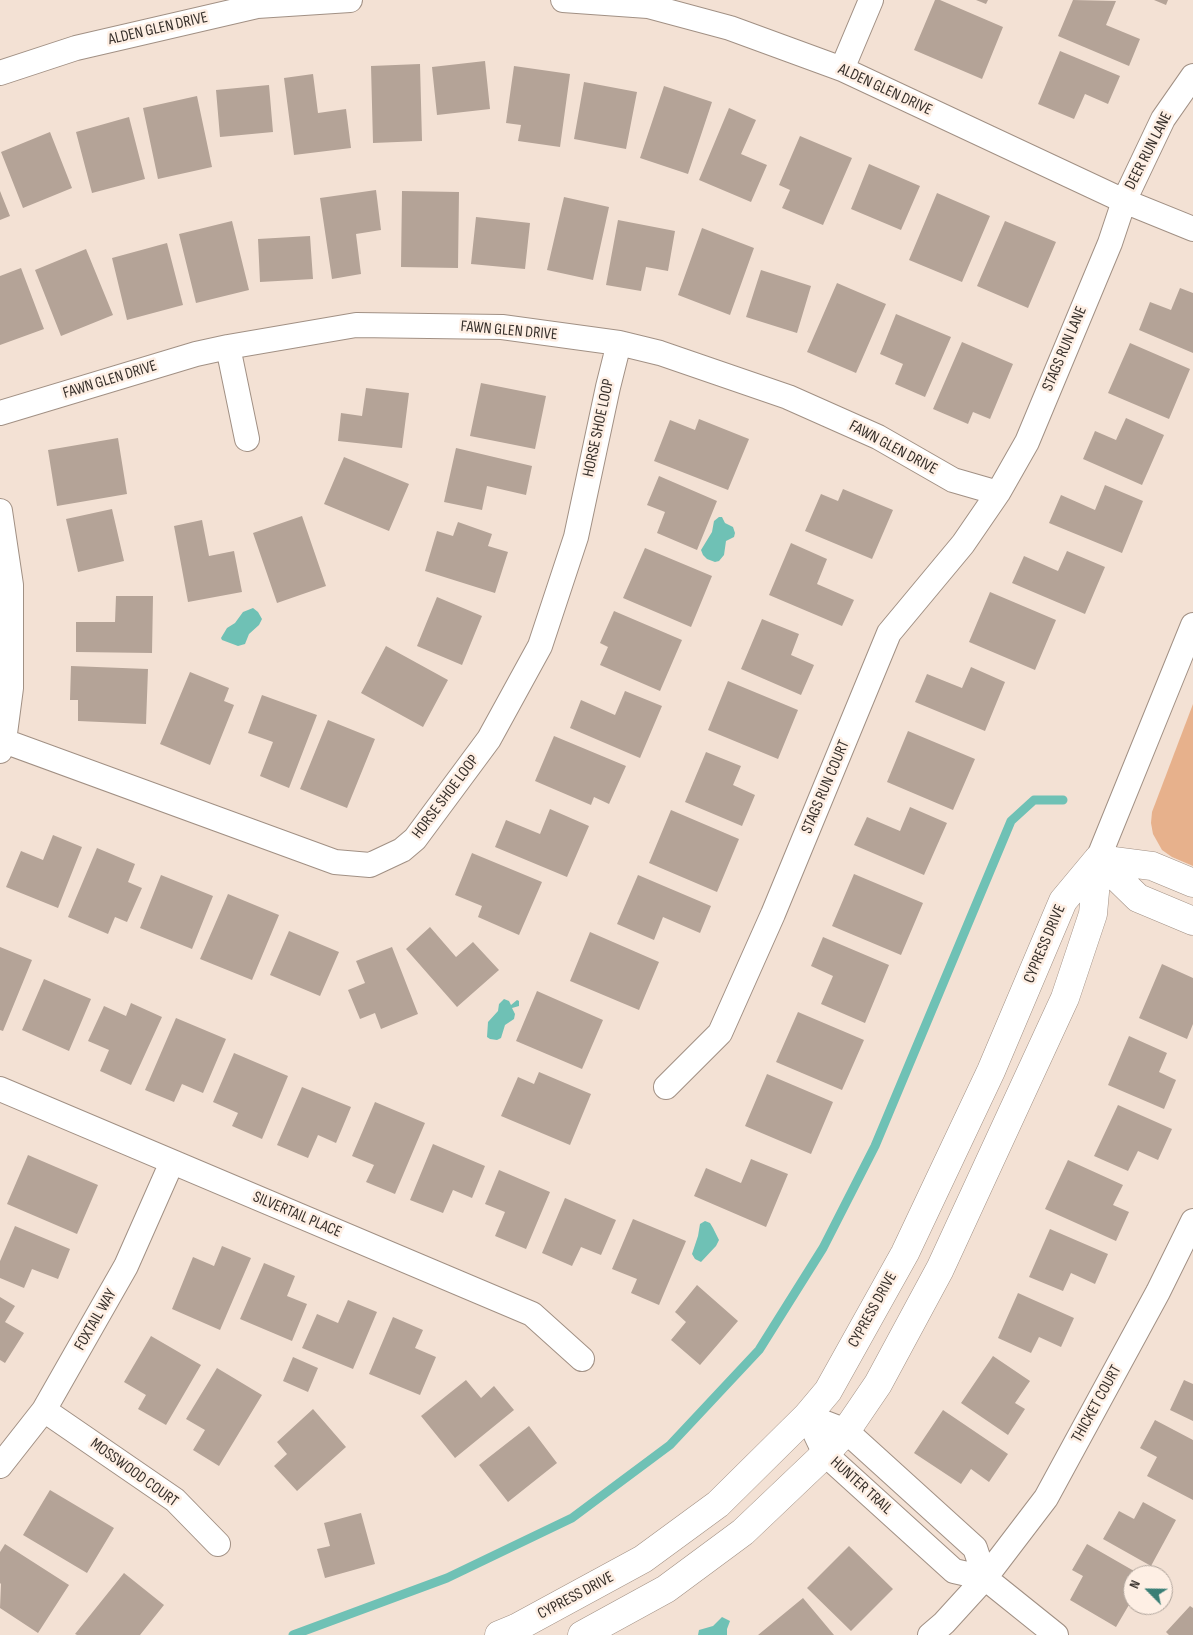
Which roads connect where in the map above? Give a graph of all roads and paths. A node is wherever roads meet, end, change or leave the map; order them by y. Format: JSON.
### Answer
{"nodes":[{"id":1,"x":350,"y":0,"type":"edge"},
{"id":2,"x":563,"y":0,"type":"edge"},
{"id":3,"x":871,"y":0,"type":"edge"},
{"id":4,"x":842,"y":69,"type":"junction"},
{"id":5,"x":0,"y":73,"type":"edge"},
{"id":6,"x":1193,"y":76,"type":"edge"},
{"id":7,"x":1124,"y":201,"type":"junction"},
{"id":8,"x":1193,"y":229,"type":"edge"},
{"id":9,"x":619,"y":343,"type":"junction"},
{"id":10,"x":228,"y":347,"type":"junction"},
{"id":11,"x":0,"y":413,"type":"edge"},
{"id":12,"x":247,"y":439,"type":"dead end"},
{"id":13,"x":998,"y":493,"type":"junction"},
{"id":14,"x":0,"y":511,"type":"edge"},
{"id":15,"x":1193,"y":625,"type":"edge"},
{"id":16,"x":2,"y":746,"type":"edge"},
{"id":17,"x":1098,"y":859,"type":"junction"},
{"id":18,"x":1193,"y":883,"type":"edge"},
{"id":19,"x":1193,"y":922,"type":"edge"},
{"id":20,"x":666,"y":1086,"type":"dead end"},
{"id":21,"x":0,"y":1089,"type":"edge"},
{"id":22,"x":172,"y":1162,"type":"junction"},
{"id":23,"x":1193,"y":1221,"type":"edge"},
{"id":24,"x":582,"y":1359,"type":"dead end"},
{"id":25,"x":44,"y":1410,"type":"junction"},
{"id":26,"x":807,"y":1416,"type":"junction"},
{"id":27,"x":846,"y":1431,"type":"junction"},
{"id":28,"x":825,"y":1454,"type":"junction"},
{"id":29,"x":0,"y":1466,"type":"edge"},
{"id":30,"x":218,"y":1544,"type":"dead end"},
{"id":31,"x":985,"y":1578,"type":"junction"},
{"id":32,"x":499,"y":1635,"type":"edge"},
{"id":33,"x":582,"y":1635,"type":"edge"},
{"id":34,"x":930,"y":1635,"type":"edge"},
{"id":35,"x":1056,"y":1635,"type":"edge"}],
"edges":[{"from":1,"to":5,"type":"street","name":"ALDEN GLEN DRIVE"},
{"from":2,"to":4,"type":"street","name":"ALDEN GLEN DRIVE"},
{"from":3,"to":4,"type":"street"},
{"from":4,"to":7,"type":"street","name":"ALDEN GLEN DRIVE"},
{"from":6,"to":7,"type":"street","name":"DEER RUN LANE"},
{"from":7,"to":8,"type":"street","name":"ALDEN GLEN DRIVE"},
{"from":7,"to":13,"type":"street","name":"STAGS RUN LANE"},
{"from":9,"to":10,"type":"street","name":"FAWN GLEN DRIVE"},
{"from":9,"to":13,"type":"street","name":"FAWN GLEN DRIVE"},
{"from":9,"to":16,"type":"street","name":"HORSE SHOE LOOP"},
{"from":10,"to":11,"type":"street","name":"FAWN GLEN DRIVE"},
{"from":10,"to":12,"type":"street"},
{"from":13,"to":20,"type":"street","name":"STAGS RUN COURT"},
{"from":14,"to":16,"type":"street"},
{"from":15,"to":17,"type":"street","name":"CYPRESS DRIVE"},
{"from":17,"to":18,"type":"street"},
{"from":17,"to":19,"type":"street"},
{"from":17,"to":26,"type":"street","name":"CYPRESS DRIVE"},
{"from":17,"to":27,"type":"street","name":"CYPRESS DRIVE"},
{"from":21,"to":22,"type":"street","name":"SILVERTAIL PLACE"},
{"from":22,"to":24,"type":"street","name":"SILVERTAIL PLACE"},
{"from":22,"to":25,"type":"street","name":"FOXTAIL WAY"},
{"from":23,"to":31,"type":"street","name":"THICKET COURT"},
{"from":25,"to":29,"type":"street","name":"FOXTAIL WAY"},
{"from":25,"to":30,"type":"street","name":"MOSSWOOD COURT"},
{"from":26,"to":27,"type":"street","name":"HUNTER TRAIL"},
{"from":26,"to":28,"type":"street","name":"HUNTER TRAIL"},
{"from":26,"to":32,"type":"street","name":"CYPRESS DRIVE"},
{"from":27,"to":28,"type":"street","name":"CYPRESS DRIVE"},
{"from":27,"to":31,"type":"street","name":"HUNTER TRAIL"},
{"from":28,"to":31,"type":"street","name":"HUNTER TRAIL"},
{"from":28,"to":33,"type":"street","name":"CYPRESS DRIVE"},
{"from":31,"to":34,"type":"street","name":"THICKET COURT"},
{"from":31,"to":35,"type":"street","name":"HUNTER TRAIL"}]}
